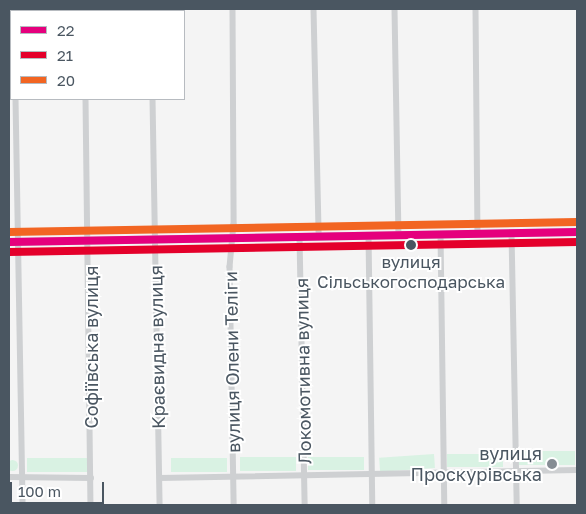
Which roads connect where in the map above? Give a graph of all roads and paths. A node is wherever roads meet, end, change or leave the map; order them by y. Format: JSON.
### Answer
{"nodes":[{"id":1,"x":232,"y":9,"type":"edge"},
{"id":2,"x":314,"y":9,"type":"edge"},
{"id":3,"x":395,"y":9,"type":"edge"},
{"id":4,"x":476,"y":9,"type":"edge"},
{"id":5,"x":16,"y":100,"type":"edge"},
{"id":6,"x":86,"y":100,"type":"edge"},
{"id":7,"x":153,"y":100,"type":"edge"},
{"id":8,"x":577,"y":232,"type":"edge"},
{"id":9,"x":512,"y":233,"type":"junction"},
{"id":10,"x":441,"y":234,"type":"junction"},
{"id":11,"x":478,"y":234,"type":"junction"},
{"id":12,"x":369,"y":235,"type":"junction"},
{"id":13,"x":399,"y":235,"type":"junction"},
{"id":14,"x":319,"y":236,"type":"junction"},
{"id":15,"x":300,"y":237,"type":"junction"},
{"id":16,"x":232,"y":238,"type":"junction"},
{"id":17,"x":155,"y":240,"type":"junction"},
{"id":18,"x":90,"y":241,"type":"junction"},
{"id":19,"x":9,"y":242,"type":"edge"},
{"id":20,"x":19,"y":242,"type":"junction"},
{"id":21,"x":577,"y":470,"type":"edge"},
{"id":22,"x":516,"y":471,"type":"junction"},
{"id":23,"x":445,"y":473,"type":"junction"},
{"id":24,"x":373,"y":474,"type":"junction"},
{"id":25,"x":305,"y":476,"type":"junction"},
{"id":26,"x":9,"y":477,"type":"edge"},
{"id":27,"x":23,"y":477,"type":"junction"},
{"id":28,"x":234,"y":477,"type":"junction"},
{"id":29,"x":91,"y":478,"type":"junction"},
{"id":30,"x":160,"y":478,"type":"junction"},
{"id":31,"x":23,"y":505,"type":"edge"},
{"id":32,"x":91,"y":505,"type":"edge"},
{"id":33,"x":160,"y":505,"type":"edge"},
{"id":34,"x":234,"y":505,"type":"edge"},
{"id":35,"x":305,"y":505,"type":"edge"},
{"id":36,"x":373,"y":505,"type":"edge"},
{"id":37,"x":445,"y":505,"type":"edge"},
{"id":38,"x":517,"y":505,"type":"edge"}],
"edges":[{"from":1,"to":16,"type":"street","name":"вулиця Олени Теліги"},
{"from":2,"to":14,"type":"street"},
{"from":3,"to":13,"type":"street"},
{"from":4,"to":11,"type":"street"},
{"from":5,"to":20,"type":"street"},
{"from":6,"to":18,"type":"street","name":"Софіївська вулиця"},
{"from":7,"to":17,"type":"street","name":"Краєвидна вулиця"},
{"from":8,"to":9,"type":"street"},
{"from":9,"to":11,"type":"street"},
{"from":9,"to":22,"type":"street"},
{"from":10,"to":11,"type":"street"},
{"from":10,"to":13,"type":"street"},
{"from":10,"to":23,"type":"street"},
{"from":12,"to":13,"type":"street"},
{"from":12,"to":14,"type":"street"},
{"from":12,"to":24,"type":"street"},
{"from":14,"to":15,"type":"street"},
{"from":15,"to":16,"type":"street"},
{"from":15,"to":25,"type":"street","name":"Локомотивна вулиця"},
{"from":16,"to":17,"type":"street"},
{"from":16,"to":28,"type":"street","name":"вулиця Олени Теліги"},
{"from":17,"to":18,"type":"street"},
{"from":17,"to":30,"type":"street","name":"Краєвидна вулиця"},
{"from":18,"to":20,"type":"street"},
{"from":18,"to":29,"type":"street","name":"Софіївська вулиця"},
{"from":19,"to":20,"type":"street"},
{"from":20,"to":27,"type":"street"},
{"from":21,"to":22,"type":"street"},
{"from":22,"to":23,"type":"street"},
{"from":22,"to":38,"type":"street"},
{"from":23,"to":24,"type":"street"},
{"from":23,"to":37,"type":"street"},
{"from":24,"to":25,"type":"street"},
{"from":24,"to":36,"type":"street"},
{"from":25,"to":28,"type":"street"},
{"from":25,"to":35,"type":"street","name":"Локомотивна вулиця"},
{"from":26,"to":27,"type":"street"},
{"from":27,"to":29,"type":"street"},
{"from":27,"to":31,"type":"street"},
{"from":28,"to":30,"type":"street"},
{"from":28,"to":34,"type":"street","name":"вулиця Олени Теліги"},
{"from":29,"to":32,"type":"street","name":"Софіївська вулиця"},
{"from":30,"to":33,"type":"street","name":"Краєвидна вулиця"}]}
